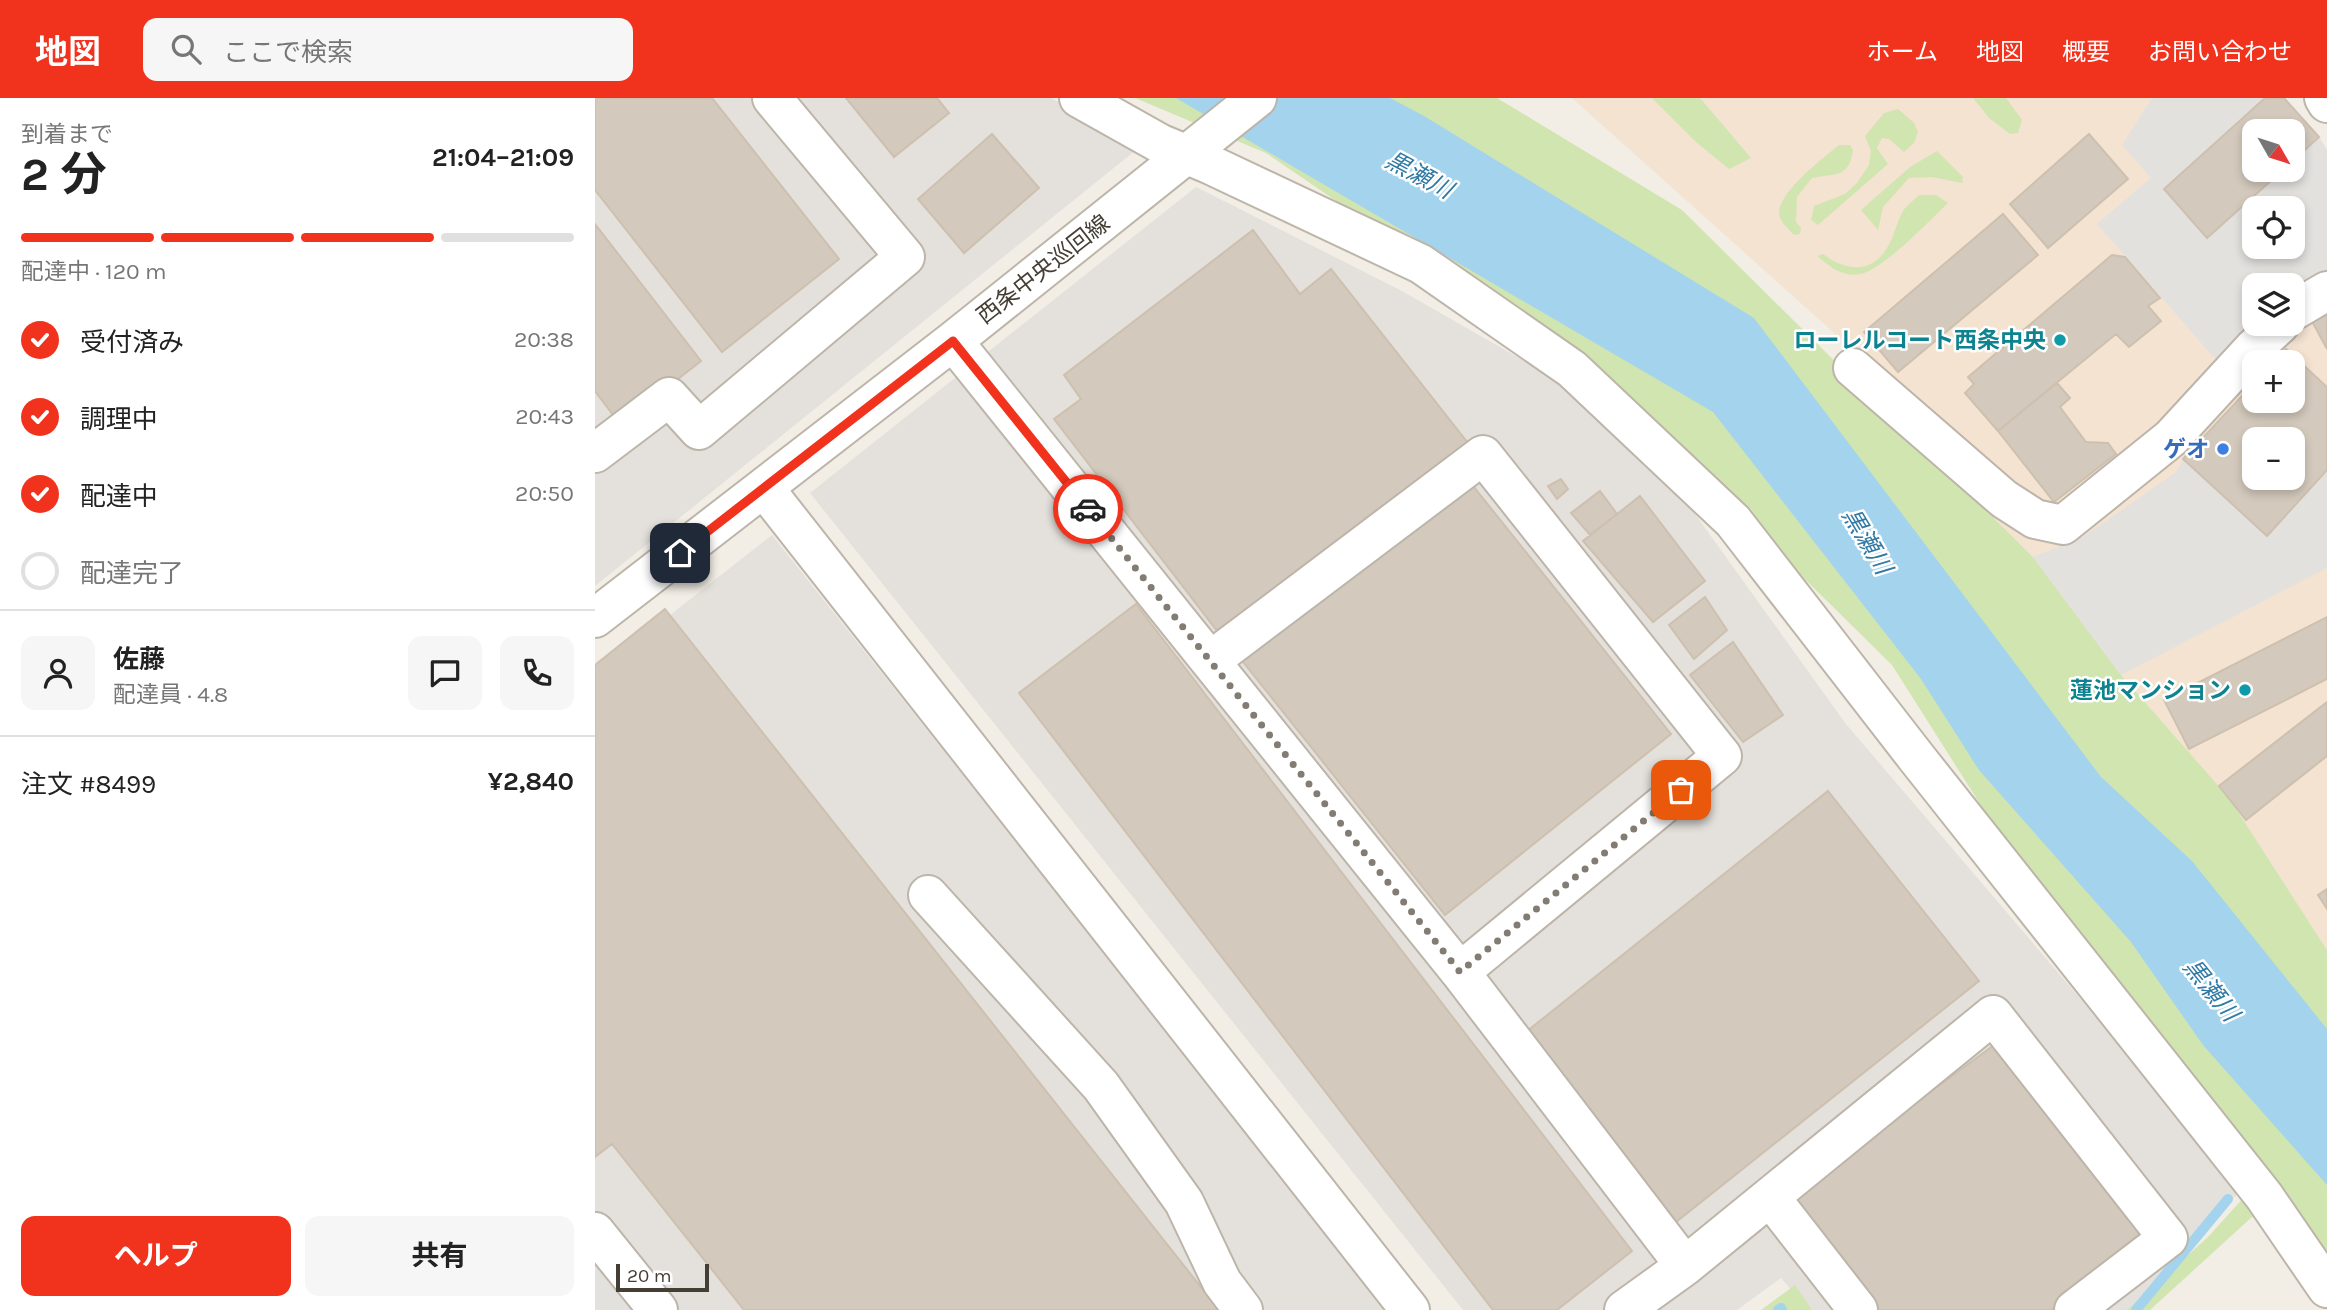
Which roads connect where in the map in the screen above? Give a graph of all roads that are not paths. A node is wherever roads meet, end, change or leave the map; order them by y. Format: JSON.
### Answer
{"nodes":[{"id":1,"x":772,"y":98,"type":"edge"},
{"id":2,"x":1079,"y":98,"type":"edge"},
{"id":3,"x":1257,"y":98,"type":"edge"},
{"id":4,"x":2324,"y":98,"type":"edge"},
{"id":5,"x":2327,"y":103,"type":"edge"},
{"id":6,"x":1187,"y":156,"type":"junction"},
{"id":7,"x":2327,"y":291,"type":"edge"},
{"id":8,"x":2305,"y":305,"type":"edge"},
{"id":9,"x":2267,"y":336,"type":"edge"},
{"id":10,"x":953,"y":341,"type":"junction"},
{"id":11,"x":1853,"y":368,"type":"dead end"},
{"id":12,"x":595,"y":453,"type":"edge"},
{"id":13,"x":764,"y":488,"type":"junction"},
{"id":14,"x":595,"y":618,"type":"edge"},
{"id":15,"x":1210,"y":661,"type":"junction"},
{"id":16,"x":928,"y":895,"type":"dead end"},
{"id":17,"x":1460,"y":972,"type":"junction"},
{"id":18,"x":1770,"y":1197,"type":"junction"},
{"id":19,"x":595,"y":1231,"type":"edge"},
{"id":20,"x":1685,"y":1266,"type":"junction"},
{"id":21,"x":2327,"y":1288,"type":"edge"},
{"id":22,"x":658,"y":1310,"type":"edge"},
{"id":23,"x":1243,"y":1310,"type":"edge"},
{"id":24,"x":1410,"y":1310,"type":"edge"},
{"id":25,"x":1624,"y":1310,"type":"edge"},
{"id":26,"x":1859,"y":1310,"type":"edge"},
{"id":27,"x":2074,"y":1310,"type":"edge"}],
"edges":[{"from":1,"to":12,"type":"street"},
{"from":2,"to":6,"type":"street"},
{"from":3,"to":6,"type":"street","name":"西条中央巡回線"},
{"from":4,"to":5,"type":"street"},
{"from":6,"to":10,"type":"street","name":"西条中央巡回線"},
{"from":6,"to":21,"type":"street"},
{"from":7,"to":8,"type":"street"},
{"from":9,"to":11,"type":"street"},
{"from":10,"to":13,"type":"street","name":"西条中央巡回線"},
{"from":10,"to":15,"type":"street"},
{"from":13,"to":14,"type":"street","name":"西条中央巡回線"},
{"from":13,"to":24,"type":"street"},
{"from":15,"to":17,"type":"street"},
{"from":15,"to":17,"type":"street"},
{"from":16,"to":23,"type":"street"},
{"from":17,"to":20,"type":"street"},
{"from":18,"to":20,"type":"street"},
{"from":18,"to":26,"type":"street"},
{"from":18,"to":27,"type":"street"},
{"from":19,"to":22,"type":"street"},
{"from":20,"to":25,"type":"street"}]}
